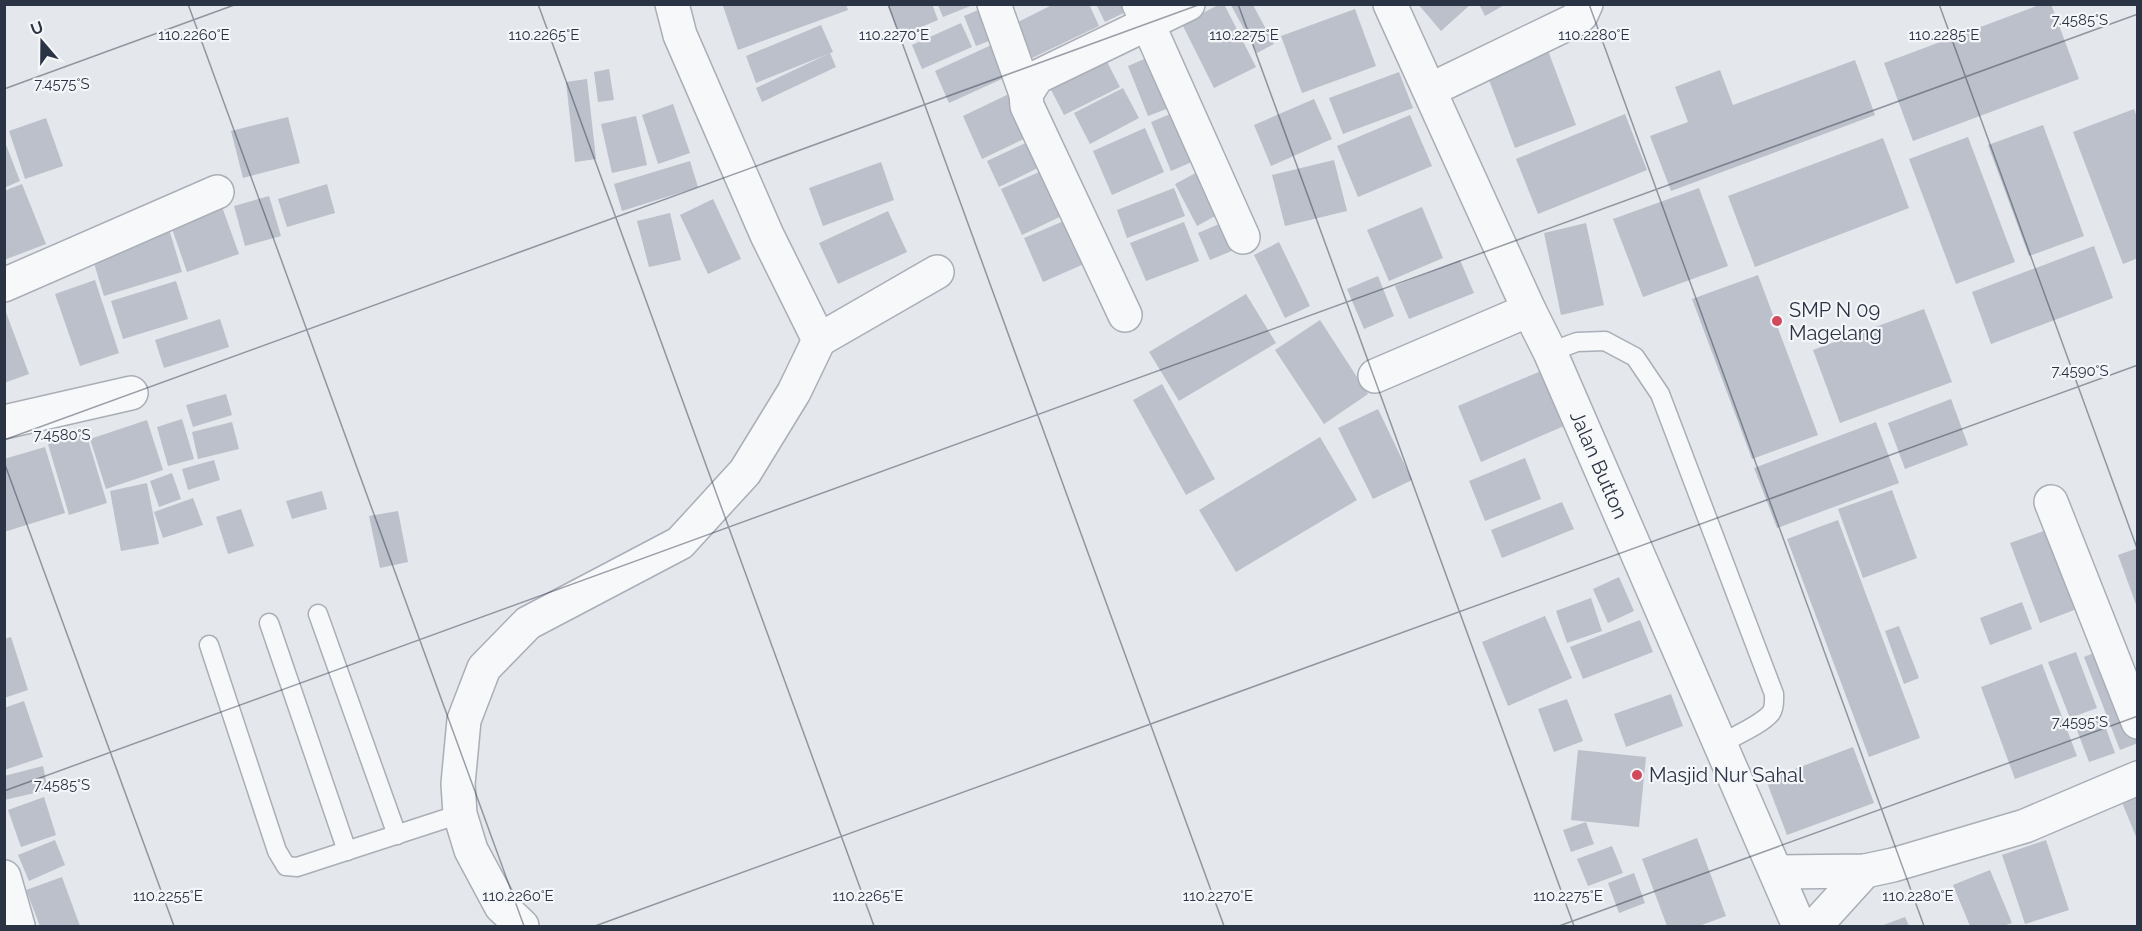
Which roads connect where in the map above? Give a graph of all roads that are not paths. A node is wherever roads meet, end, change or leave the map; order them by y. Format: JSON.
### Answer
{"nodes":[{"id":1,"x":672,"y":4,"type":"edge"},
{"id":2,"x":994,"y":4,"type":"edge"},
{"id":3,"x":1188,"y":4,"type":"edge"},
{"id":4,"x":1390,"y":4,"type":"edge"},
{"id":5,"x":1586,"y":4,"type":"edge"},
{"id":6,"x":1143,"y":14,"type":"edge"},
{"id":7,"x":1430,"y":90,"type":"junction"},
{"id":8,"x":1026,"y":94,"type":"junction"},
{"id":9,"x":217,"y":192,"type":"dead end"},
{"id":10,"x":1243,"y":237,"type":"dead end"},
{"id":11,"x":937,"y":272,"type":"dead end"},
{"id":12,"x":4,"y":285,"type":"edge"},
{"id":13,"x":1529,"y":310,"type":"junction"},
{"id":14,"x":1125,"y":315,"type":"dead end"},
{"id":15,"x":819,"y":340,"type":"junction"},
{"id":16,"x":1550,"y":352,"type":"junction"},
{"id":17,"x":1375,"y":376,"type":"dead end"},
{"id":18,"x":131,"y":393,"type":"dead end"},
{"id":19,"x":4,"y":422,"type":"edge"},
{"id":20,"x":2051,"y":502,"type":"dead end"},
{"id":21,"x":318,"y":614,"type":"dead end"},
{"id":22,"x":269,"y":623,"type":"dead end"},
{"id":23,"x":209,"y":645,"type":"dead end"},
{"id":24,"x":2138,"y":722,"type":"edge"},
{"id":25,"x":1720,"y":744,"type":"junction"},
{"id":26,"x":2138,"y":778,"type":"edge"},
{"id":27,"x":460,"y":814,"type":"junction"},
{"id":28,"x":397,"y":835,"type":"junction"},
{"id":29,"x":347,"y":851,"type":"junction"},
{"id":30,"x":1865,"y":871,"type":"junction"},
{"id":31,"x":1776,"y":872,"type":"junction"},
{"id":32,"x":4,"y":877,"type":"edge"},
{"id":33,"x":18,"y":927,"type":"edge"},
{"id":34,"x":522,"y":927,"type":"edge"},
{"id":35,"x":1799,"y":927,"type":"edge"},
{"id":36,"x":1815,"y":927,"type":"edge"}],
"edges":[{"from":1,"to":15,"type":"street"},
{"from":2,"to":8,"type":"street"},
{"from":3,"to":6,"type":"street"},
{"from":4,"to":7,"type":"street","name":"Jalan Button"},
{"from":5,"to":7,"type":"street"},
{"from":6,"to":8,"type":"street"},
{"from":6,"to":10,"type":"street"},
{"from":7,"to":13,"type":"street","name":"Jalan Button"},
{"from":8,"to":14,"type":"street"},
{"from":9,"to":12,"type":"street"},
{"from":11,"to":15,"type":"street"},
{"from":13,"to":16,"type":"street","name":"Jalan Button"},
{"from":13,"to":17,"type":"street"},
{"from":15,"to":27,"type":"street"},
{"from":16,"to":25,"type":"street","name":"Jalan Button"},
{"from":16,"to":25,"type":"lane"},
{"from":18,"to":19,"type":"street"},
{"from":20,"to":24,"type":"street"},
{"from":21,"to":28,"type":"lane"},
{"from":22,"to":29,"type":"lane"},
{"from":23,"to":29,"type":"lane"},
{"from":25,"to":31,"type":"street","name":"Jalan Button"},
{"from":26,"to":30,"type":"street"},
{"from":27,"to":28,"type":"lane"},
{"from":27,"to":34,"type":"street"},
{"from":28,"to":29,"type":"lane"},
{"from":30,"to":31,"type":"street"},
{"from":30,"to":36,"type":"street"},
{"from":31,"to":35,"type":"street","name":"Jalan Button"},
{"from":32,"to":33,"type":"street"}]}
